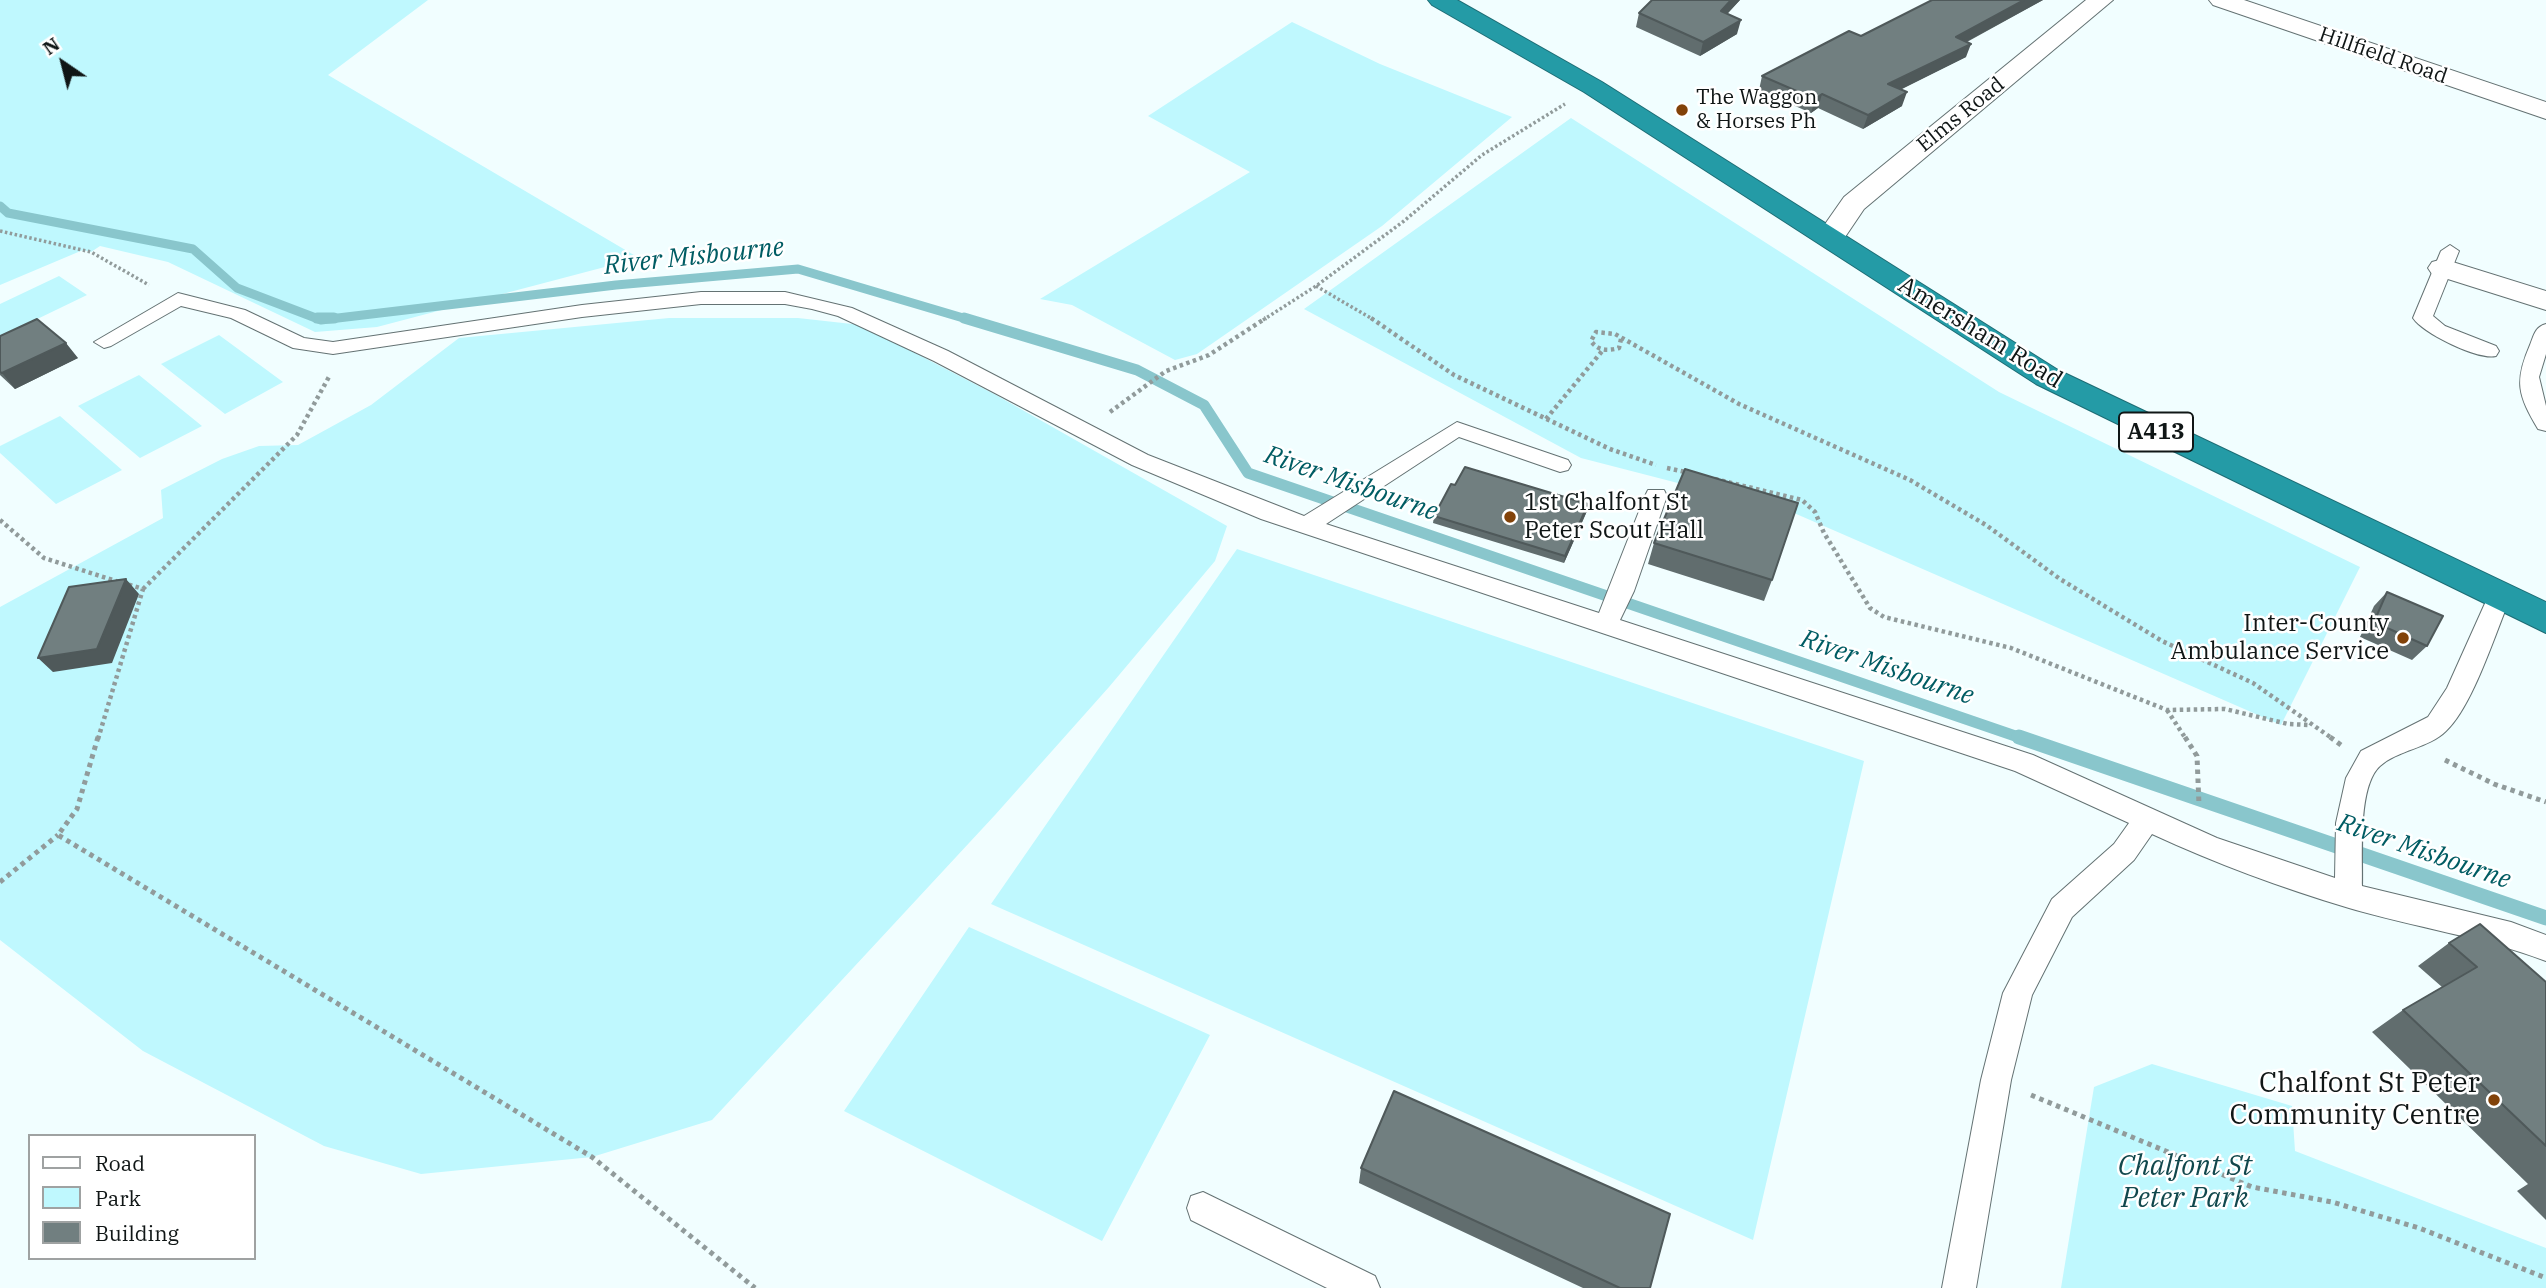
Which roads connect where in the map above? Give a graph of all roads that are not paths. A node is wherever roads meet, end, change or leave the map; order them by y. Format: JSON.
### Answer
{"nodes":[{"id":1,"x":2101,"y":0,"type":"edge"},
{"id":2,"x":2221,"y":0,"type":"edge"},
{"id":3,"x":1448,"y":1,"type":"edge"},
{"id":4,"x":2546,"y":111,"type":"edge"},
{"id":5,"x":1831,"y":237,"type":"junction"},
{"id":6,"x":2446,"y":260,"type":"joint"},
{"id":7,"x":2546,"y":301,"type":"edge"},
{"id":8,"x":2546,"y":330,"type":"edge"},
{"id":9,"x":104,"y":342,"type":"dead end"},
{"id":10,"x":2489,"y":351,"type":"dead end"},
{"id":11,"x":2546,"y":424,"type":"edge"},
{"id":12,"x":1560,"y":465,"type":"dead end"},
{"id":13,"x":1656,"y":496,"type":"dead end"},
{"id":14,"x":1307,"y":525,"type":"junction"},
{"id":15,"x":2499,"y":596,"type":"junction"},
{"id":16,"x":1614,"y":607,"type":"junction"},
{"id":17,"x":2546,"y":619,"type":"edge"},
{"id":18,"x":2148,"y":818,"type":"junction"},
{"id":19,"x":2348,"y":895,"type":"junction"},
{"id":20,"x":2546,"y":947,"type":"edge"},
{"id":21,"x":1203,"y":1208,"type":"dead end"},
{"id":22,"x":1363,"y":1288,"type":"edge"},
{"id":23,"x":1959,"y":1288,"type":"edge"}],
"edges":[{"from":1,"to":5,"type":"street","name":"Elms Road"},
{"from":2,"to":4,"type":"street","name":"Hillfield Road"},
{"from":3,"to":5,"type":"highway","name":"Amersham Road","number":"A413"},
{"from":5,"to":15,"type":"highway","name":"Amersham Road","number":"A413"},
{"from":6,"to":7,"type":"street"},
{"from":6,"to":10,"type":"lane"},
{"from":8,"to":11,"type":"lane"},
{"from":9,"to":14,"type":"lane"},
{"from":12,"to":14,"type":"lane"},
{"from":13,"to":16,"type":"lane"},
{"from":14,"to":16,"type":"lane"},
{"from":15,"to":17,"type":"highway","name":"Amersham Road","number":"A413"},
{"from":15,"to":19,"type":"lane"},
{"from":16,"to":18,"type":"lane"},
{"from":18,"to":19,"type":"lane"},
{"from":18,"to":23,"type":"lane"},
{"from":19,"to":20,"type":"lane"},
{"from":21,"to":22,"type":"lane"}]}
